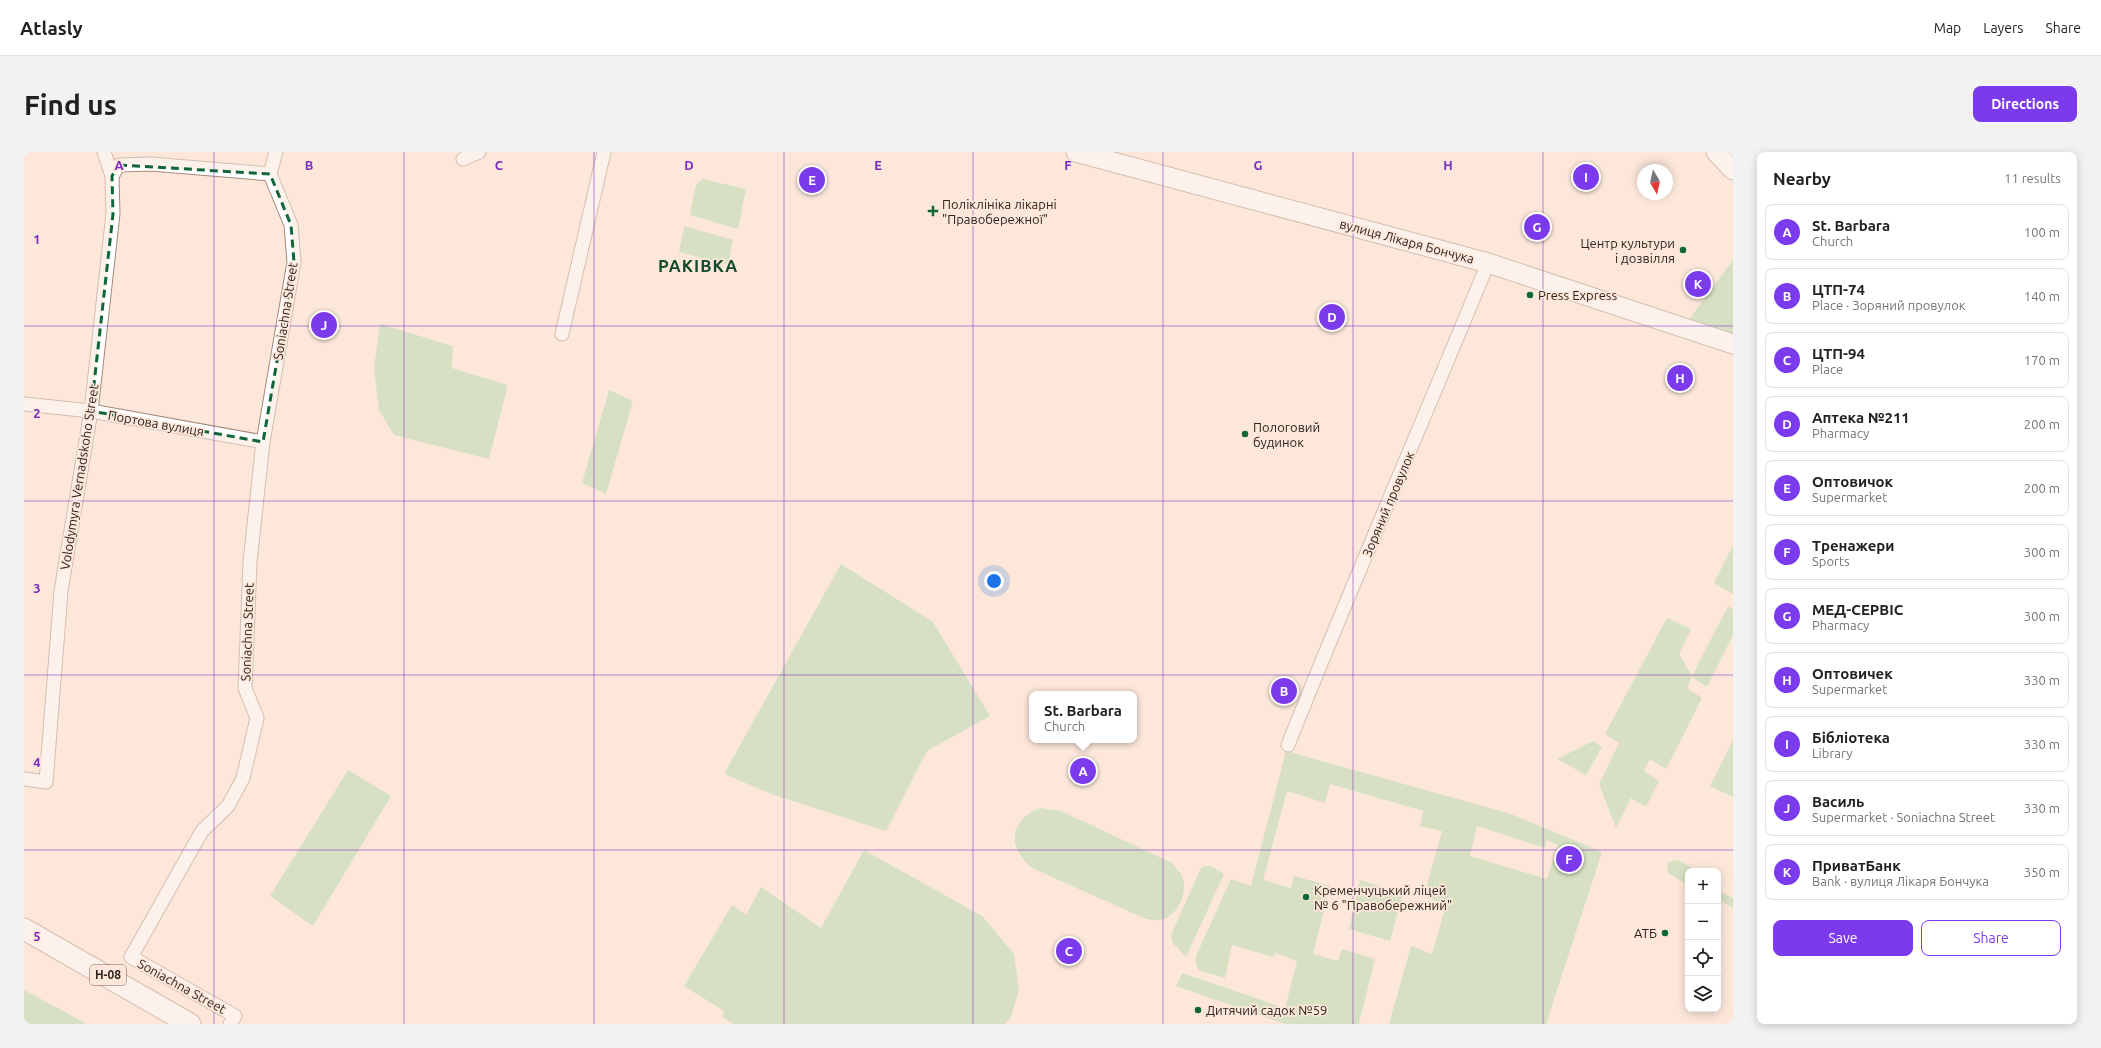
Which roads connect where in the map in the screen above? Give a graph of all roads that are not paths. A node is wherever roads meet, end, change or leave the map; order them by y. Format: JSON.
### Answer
{"nodes":[{"id":1,"x":104,"y":152,"type":"edge"},
{"id":2,"x":276,"y":152,"type":"edge"},
{"id":3,"x":479,"y":152,"type":"edge"},
{"id":4,"x":604,"y":152,"type":"edge"},
{"id":5,"x":1076,"y":152,"type":"edge"},
{"id":6,"x":1716,"y":152,"type":"edge"},
{"id":7,"x":463,"y":159,"type":"dead end"},
{"id":8,"x":1733,"y":170,"type":"edge"},
{"id":9,"x":270,"y":174,"type":"junction"},
{"id":10,"x":112,"y":176,"type":"junction"},
{"id":11,"x":1488,"y":264,"type":"junction"},
{"id":12,"x":562,"y":334,"type":"dead end"},
{"id":13,"x":1733,"y":344,"type":"edge"},
{"id":14,"x":24,"y":404,"type":"edge"},
{"id":15,"x":91,"y":411,"type":"junction"},
{"id":16,"x":263,"y":442,"type":"junction"},
{"id":17,"x":1288,"y":745,"type":"dead end"},
{"id":18,"x":24,"y":779,"type":"edge"},
{"id":19,"x":24,"y":929,"type":"edge"},
{"id":20,"x":190,"y":1024,"type":"edge"},
{"id":21,"x":230,"y":1024,"type":"edge"}],
"edges":[{"from":1,"to":10,"type":"street","name":"Volodymyra Vernadskoho Street"},
{"from":2,"to":9,"type":"street"},
{"from":3,"to":7,"type":"street"},
{"from":4,"to":12,"type":"street"},
{"from":5,"to":11,"type":"street","name":"вулиця Лікаря Бончука"},
{"from":6,"to":8,"type":"street"},
{"from":9,"to":10,"type":"street"},
{"from":9,"to":16,"type":"street","name":"Soniachna Street"},
{"from":10,"to":15,"type":"street","name":"Volodymyra Vernadskoho Street"},
{"from":11,"to":13,"type":"street","name":"вулиця Лікаря Бончука"},
{"from":11,"to":17,"type":"street","name":"Зоряний провулок"},
{"from":14,"to":15,"type":"street","name":"Портова вулиця"},
{"from":15,"to":16,"type":"street","name":"Портова вулиця"},
{"from":15,"to":18,"type":"street","name":"Volodymyra Vernadskoho Street"},
{"from":16,"to":21,"type":"street","name":"Soniachna Street"},
{"from":19,"to":20,"type":"main road","number":"Н-08"}]}
